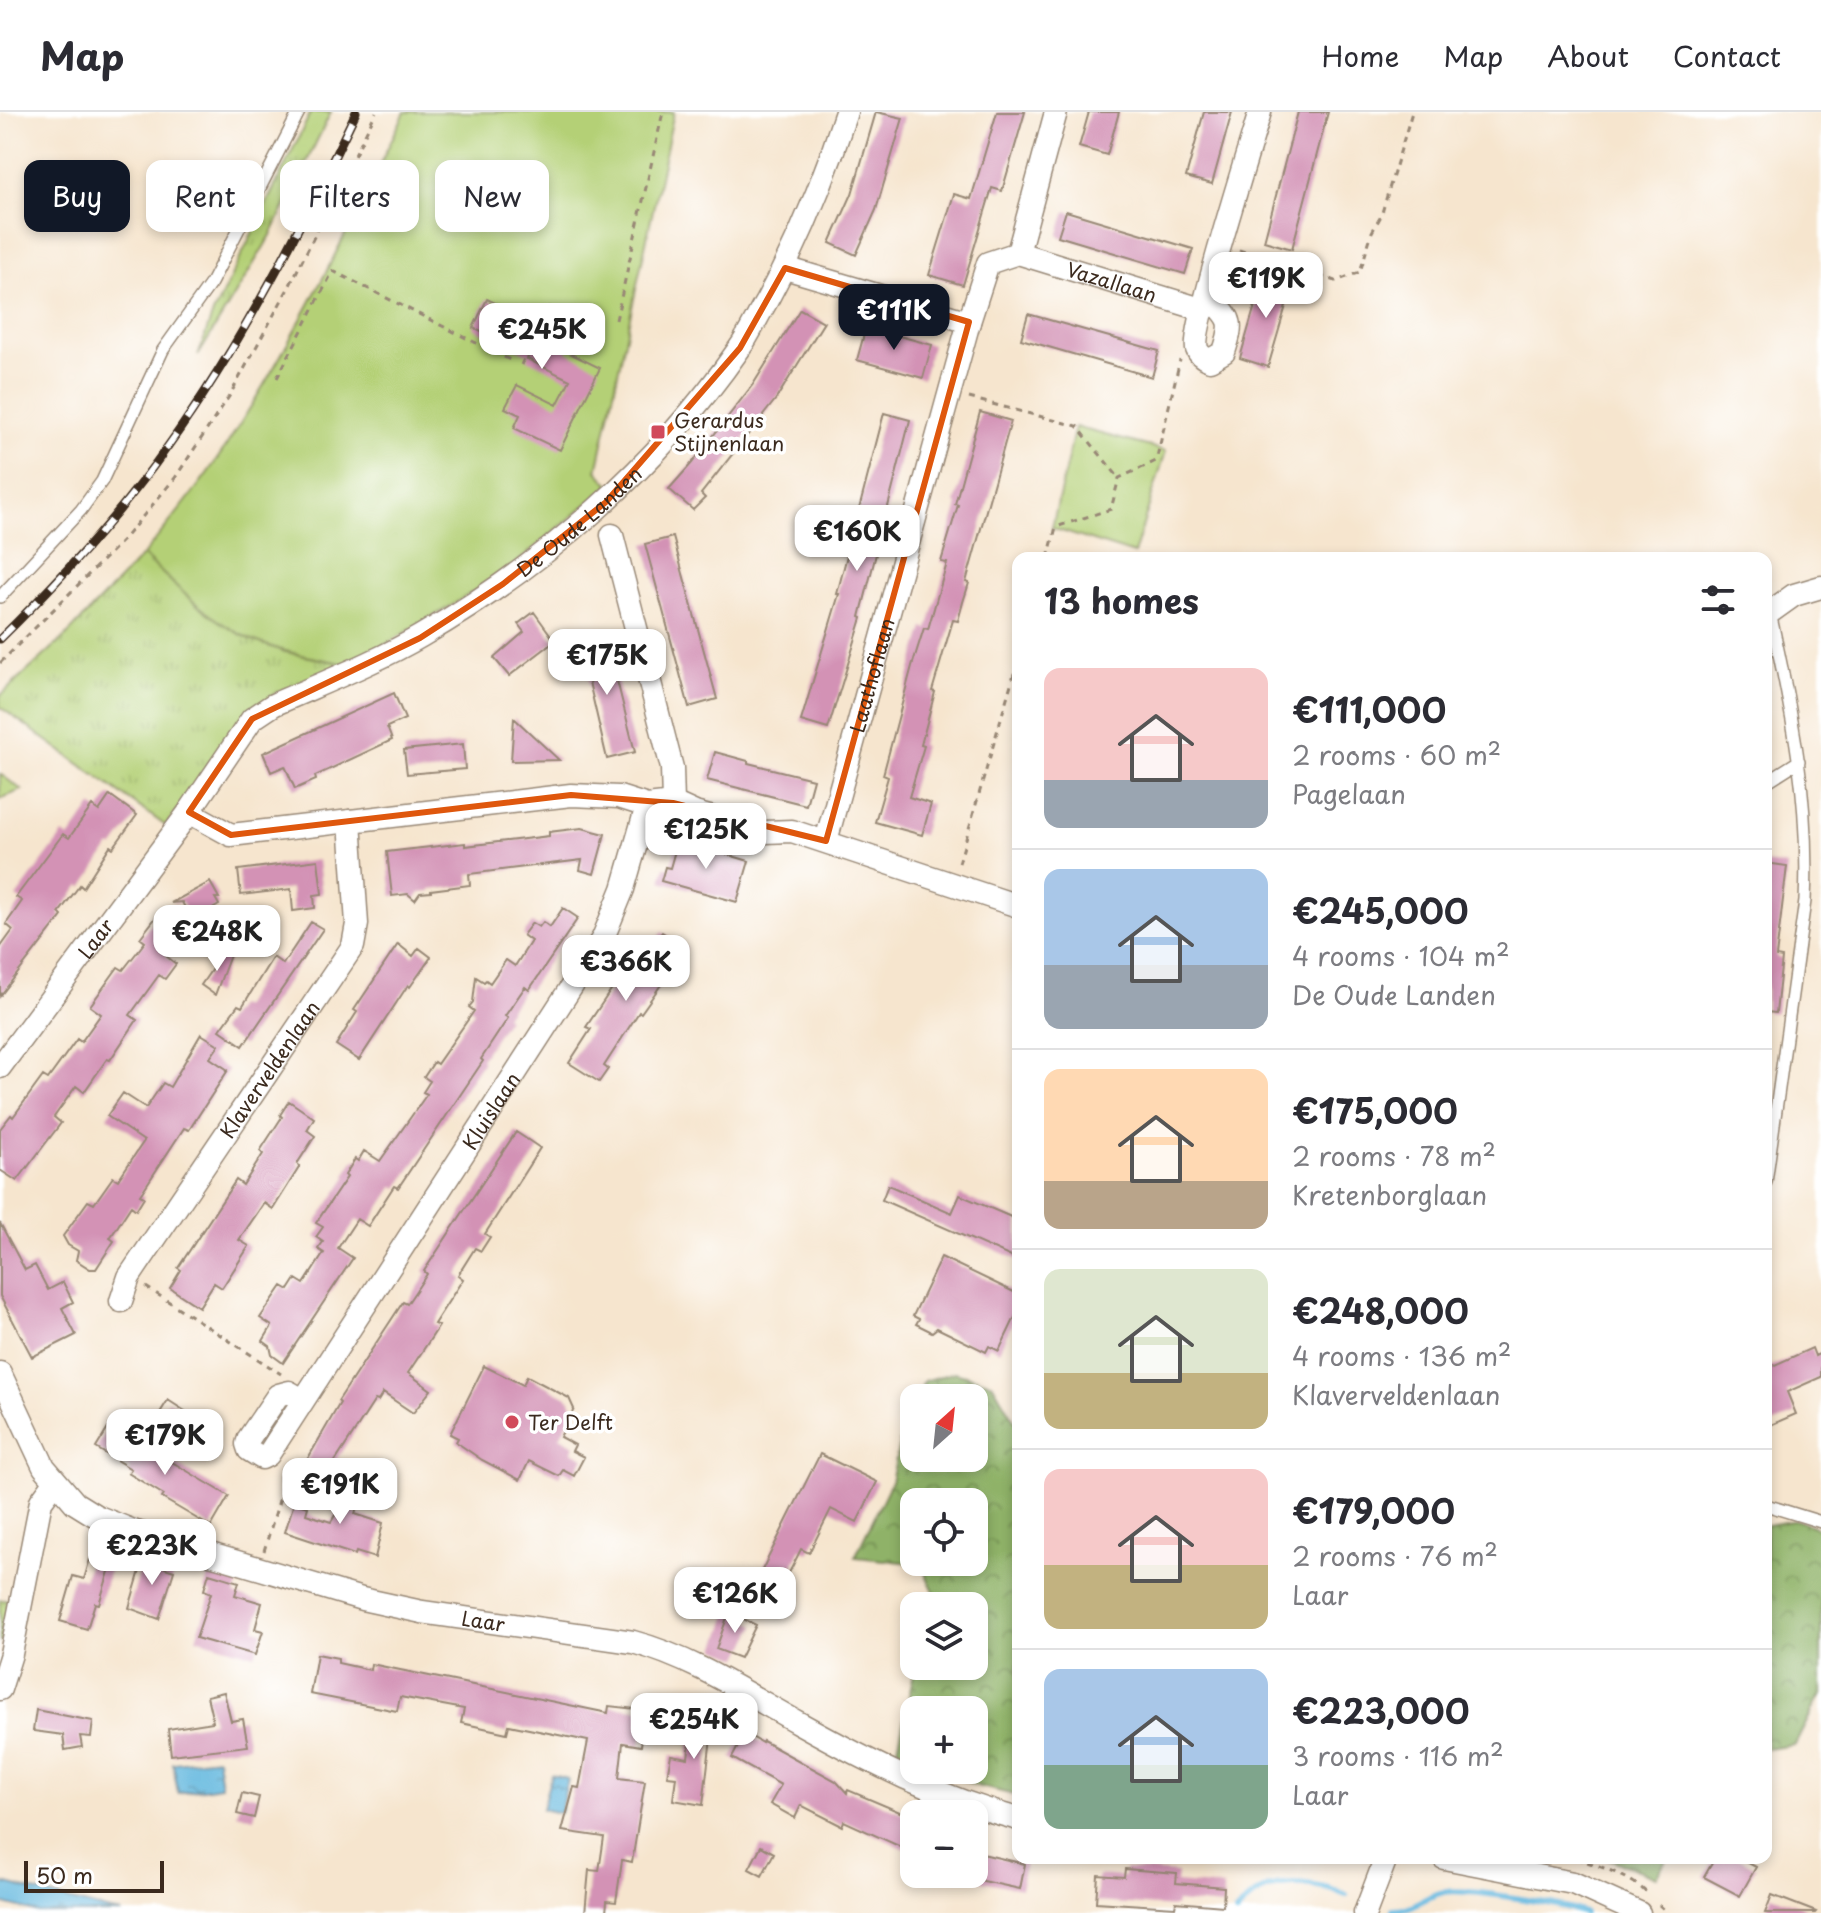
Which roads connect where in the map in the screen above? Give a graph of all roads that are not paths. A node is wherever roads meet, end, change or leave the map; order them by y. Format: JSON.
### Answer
{"nodes":[{"id":1,"x":299,"y":112,"type":"edge"},
{"id":2,"x":846,"y":112,"type":"edge"},
{"id":3,"x":1056,"y":112,"type":"edge"},
{"id":4,"x":1260,"y":112,"type":"edge"},
{"id":5,"x":1018,"y":253,"type":"junction"},
{"id":6,"x":785,"y":268,"type":"junction"},
{"id":7,"x":1206,"y":302,"type":"junction"},
{"id":8,"x":969,"y":322,"type":"junction"},
{"id":9,"x":612,"y":535,"type":"dead end"},
{"id":10,"x":1821,"y":587,"type":"edge"},
{"id":11,"x":0,"y":597,"type":"edge"},
{"id":12,"x":1772,"y":611,"type":"edge"},
{"id":13,"x":1772,"y":631,"type":"edge"},
{"id":14,"x":1799,"y":761,"type":"junction"},
{"id":15,"x":1772,"y":778,"type":"edge"},
{"id":16,"x":673,"y":803,"type":"junction"},
{"id":17,"x":647,"y":806,"type":"junction"},
{"id":18,"x":189,"y":812,"type":"junction"},
{"id":19,"x":350,"y":821,"type":"junction"},
{"id":20,"x":826,"y":841,"type":"junction"},
{"id":21,"x":1012,"y":904,"type":"edge"},
{"id":22,"x":0,"y":1067,"type":"edge"},
{"id":23,"x":1772,"y":1139,"type":"edge"},
{"id":24,"x":121,"y":1301,"type":"dead end"},
{"id":25,"x":0,"y":1373,"type":"edge"},
{"id":26,"x":271,"y":1450,"type":"road end"},
{"id":27,"x":55,"y":1482,"type":"junction"},
{"id":28,"x":1772,"y":1507,"type":"edge"},
{"id":29,"x":1821,"y":1522,"type":"edge"},
{"id":30,"x":0,"y":1689,"type":"edge"},
{"id":31,"x":1012,"y":1817,"type":"edge"},
{"id":32,"x":1384,"y":1864,"type":"edge"},
{"id":33,"x":1475,"y":1864,"type":"edge"},
{"id":34,"x":1648,"y":1903,"type":"edge"},
{"id":35,"x":1365,"y":1913,"type":"edge"}],
"edges":[{"from":1,"to":11,"type":"lane"},
{"from":2,"to":6,"type":"street","name":"De Oude Landen"},
{"from":3,"to":5,"type":"street"},
{"from":4,"to":7,"type":"street"},
{"from":5,"to":7,"type":"street","name":"Vazallaan"},
{"from":5,"to":8,"type":"street","name":"Laathoflaan"},
{"from":6,"to":8,"type":"street"},
{"from":6,"to":18,"type":"street","name":"De Oude Landen"},
{"from":7,"to":7,"type":"street"},
{"from":8,"to":20,"type":"street","name":"Laathoflaan"},
{"from":9,"to":16,"type":"street"},
{"from":10,"to":12,"type":"street"},
{"from":13,"to":14,"type":"lane"},
{"from":14,"to":15,"type":"lane"},
{"from":14,"to":23,"type":"lane"},
{"from":16,"to":17,"type":"street"},
{"from":16,"to":20,"type":"street"},
{"from":17,"to":19,"type":"street"},
{"from":17,"to":26,"type":"street","name":"Kluislaan"},
{"from":18,"to":19,"type":"street"},
{"from":18,"to":22,"type":"street","name":"Laar"},
{"from":19,"to":24,"type":"street","name":"Klaverveldenlaan"},
{"from":20,"to":21,"type":"street"},
{"from":25,"to":27,"type":"street","name":"Laar"},
{"from":27,"to":30,"type":"street"},
{"from":27,"to":31,"type":"street","name":"Laar"},
{"from":28,"to":29,"type":"lane"},
{"from":32,"to":35,"type":"street"},
{"from":33,"to":34,"type":"street"}]}
